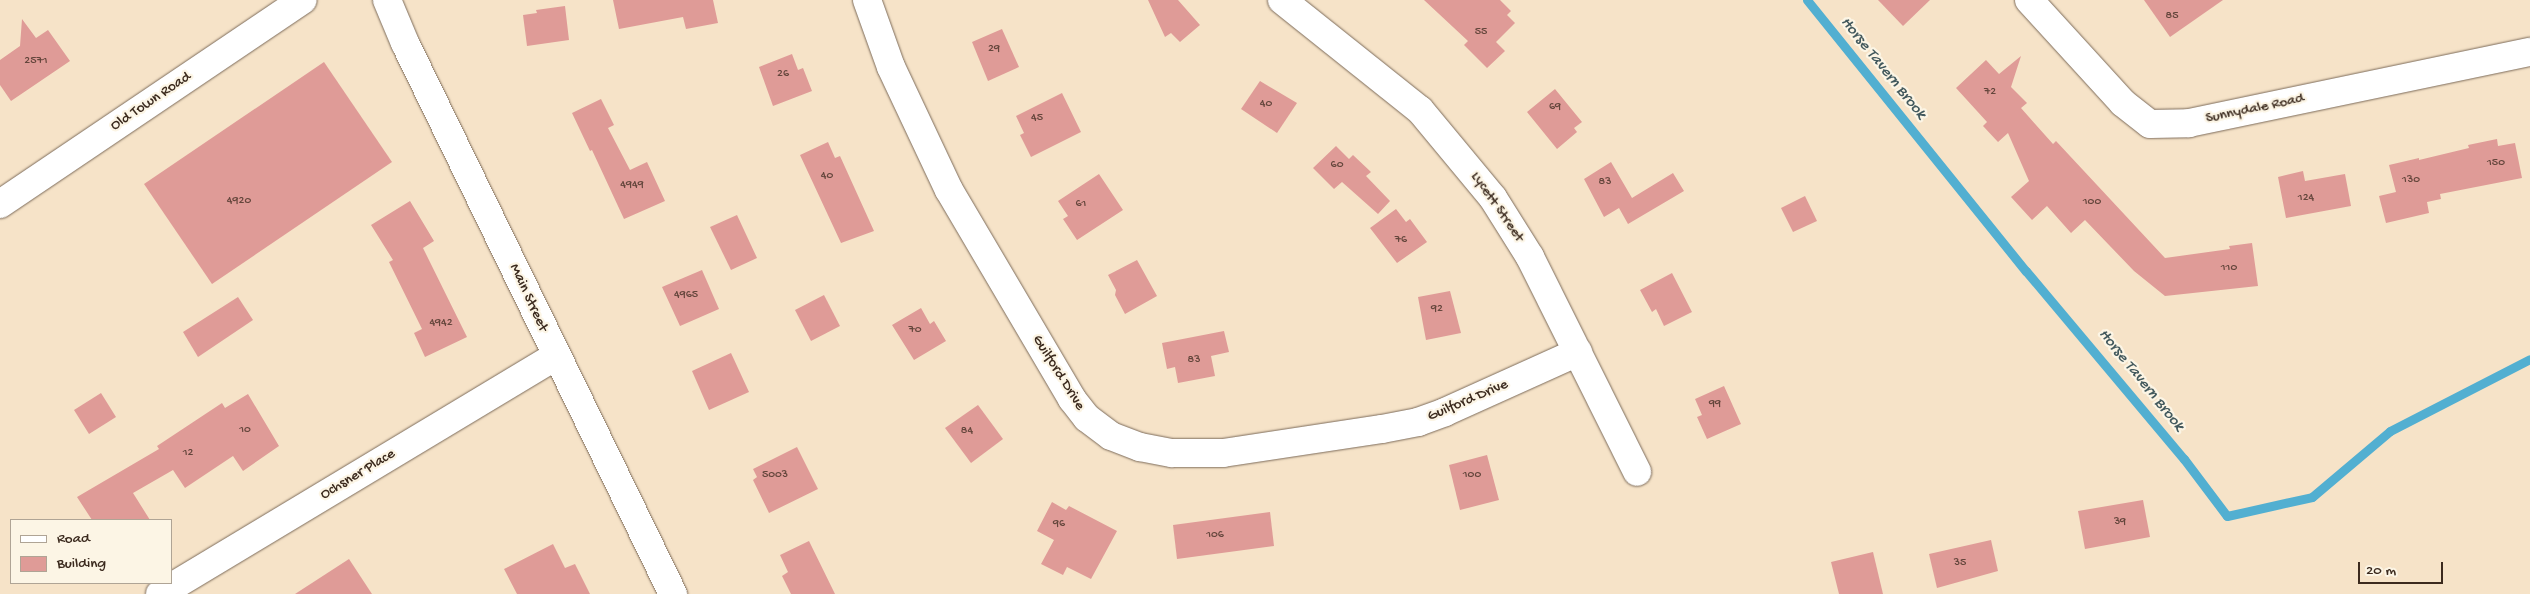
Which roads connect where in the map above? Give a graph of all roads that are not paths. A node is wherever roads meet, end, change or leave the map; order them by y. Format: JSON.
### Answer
{"nodes":[{"id":1,"x":303,"y":0,"type":"edge"},
{"id":2,"x":388,"y":0,"type":"edge"},
{"id":3,"x":866,"y":0,"type":"edge"},
{"id":4,"x":1282,"y":0,"type":"edge"},
{"id":5,"x":2029,"y":0,"type":"edge"},
{"id":6,"x":2530,"y":52,"type":"edge"},
{"id":7,"x":0,"y":204,"type":"edge"},
{"id":8,"x":1578,"y":352,"type":"junction"},
{"id":9,"x":556,"y":356,"type":"junction"},
{"id":10,"x":1637,"y":472,"type":"dead end"},
{"id":11,"x":160,"y":594,"type":"edge"},
{"id":12,"x":673,"y":594,"type":"edge"}],
"edges":[{"from":1,"to":7,"type":"street","name":"Old Town Road"},
{"from":2,"to":9,"type":"street","name":"Main Street"},
{"from":3,"to":8,"type":"street","name":"Guilford Drive"},
{"from":4,"to":8,"type":"street","name":"Lycett Street"},
{"from":5,"to":6,"type":"street","name":"Sunnydale Road"},
{"from":8,"to":10,"type":"street","name":"Lycett Street"},
{"from":9,"to":11,"type":"street","name":"Ochsner Place"},
{"from":9,"to":12,"type":"street","name":"Main Street"}]}
